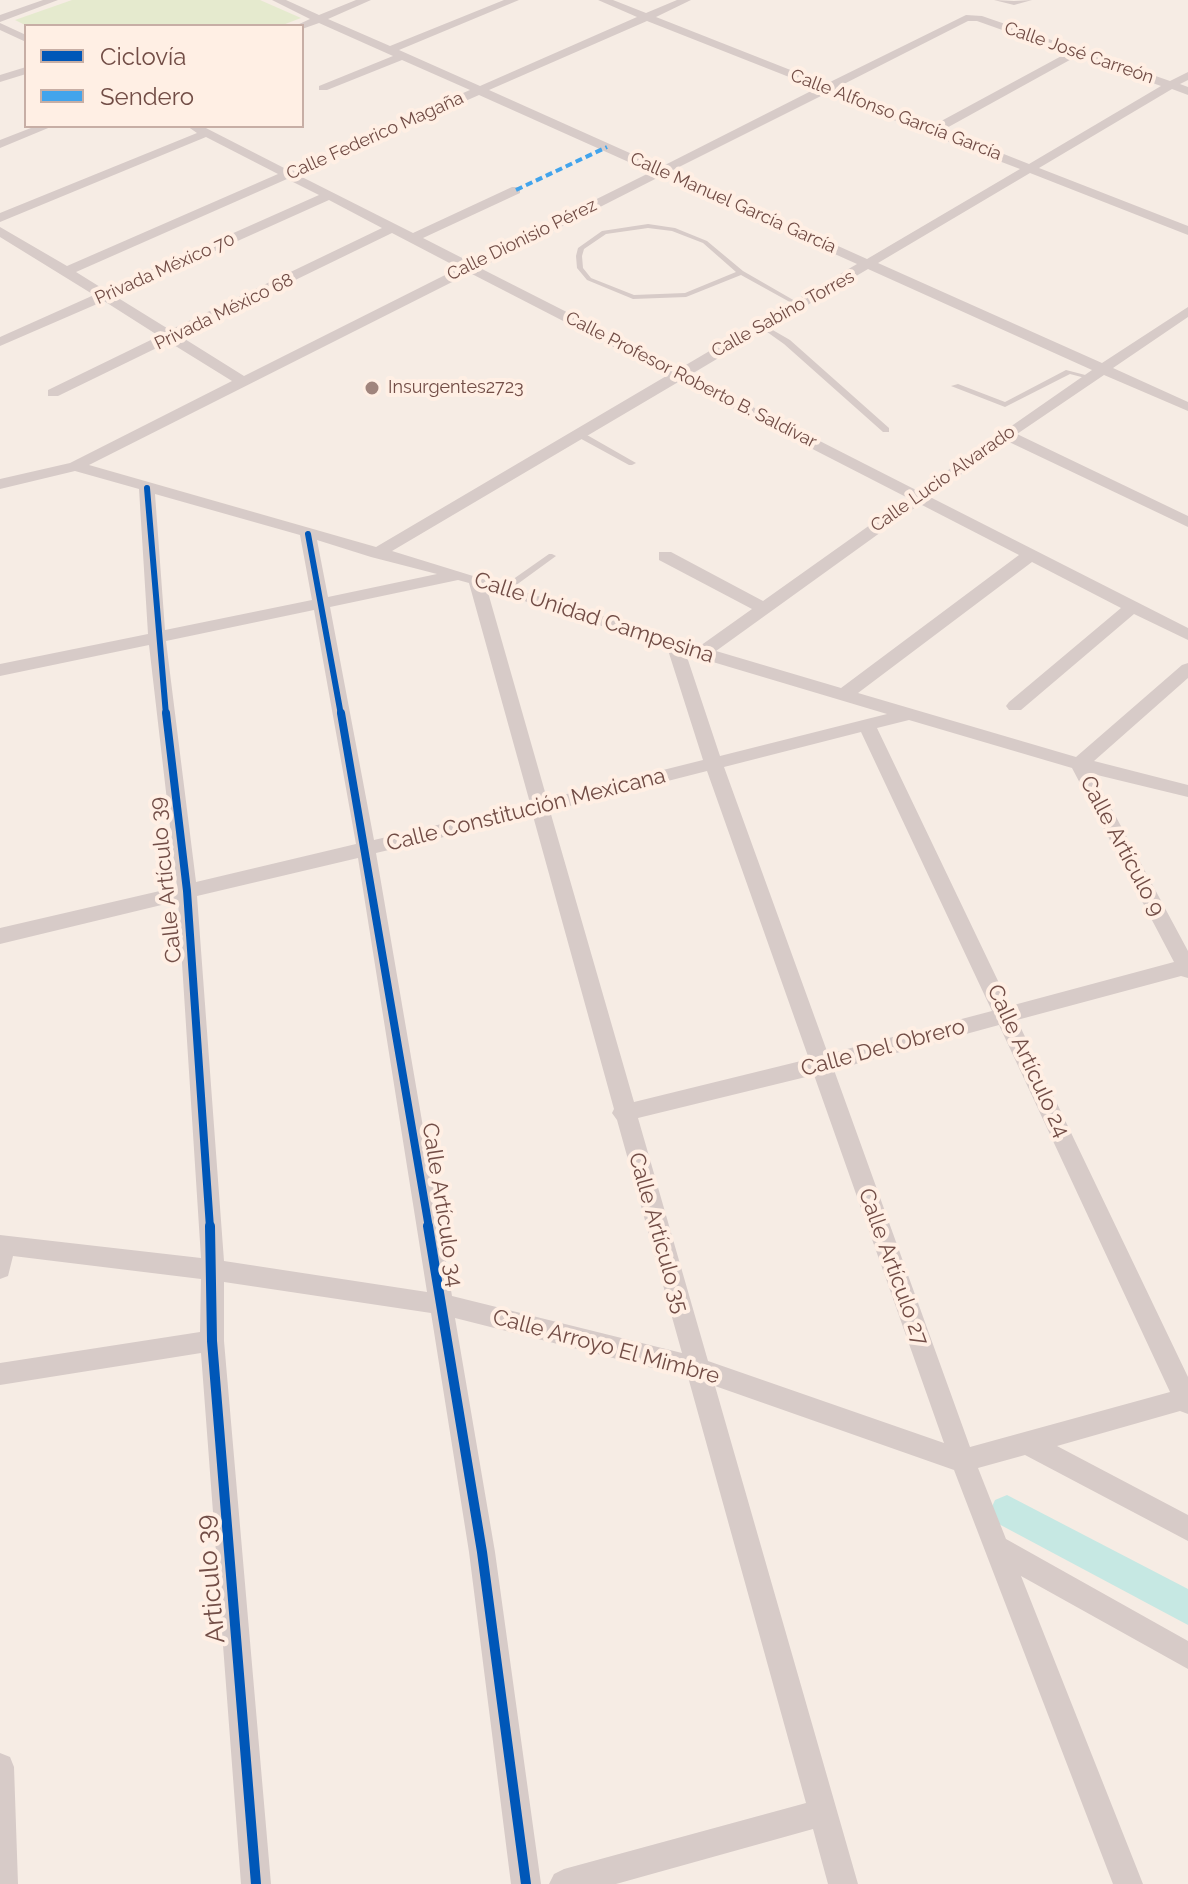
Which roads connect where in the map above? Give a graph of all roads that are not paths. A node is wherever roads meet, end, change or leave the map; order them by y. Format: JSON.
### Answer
{"nodes":[{"id":1,"x":53,"y":0,"type":"edge"},
{"id":2,"x":277,"y":0,"type":"edge"},
{"id":3,"x":366,"y":0,"type":"edge"},
{"id":4,"x":514,"y":0,"type":"edge"},
{"id":5,"x":603,"y":0,"type":"edge"},
{"id":6,"x":686,"y":0,"type":"edge"},
{"id":7,"x":997,"y":0,"type":"edge"},
{"id":8,"x":1029,"y":0,"type":"edge"},
{"id":9,"x":645,"y":16,"type":"junction"},
{"id":10,"x":970,"y":17,"type":"joint"},
{"id":11,"x":0,"y":19,"type":"edge"},
{"id":12,"x":319,"y":19,"type":"junction"},
{"id":13,"x":304,"y":25,"type":"edge"},
{"id":14,"x":0,"y":26,"type":"edge"},
{"id":15,"x":24,"y":38,"type":"edge"},
{"id":16,"x":1076,"y":52,"type":"junction"},
{"id":17,"x":396,"y":53,"type":"junction"},
{"id":18,"x":24,"y":71,"type":"edge"},
{"id":19,"x":1188,"y":75,"type":"edge"},
{"id":20,"x":0,"y":79,"type":"edge"},
{"id":21,"x":1171,"y":85,"type":"junction"},
{"id":22,"x":323,"y":88,"type":"dead end"},
{"id":23,"x":824,"y":88,"type":"junction"},
{"id":24,"x":478,"y":90,"type":"junction"},
{"id":25,"x":1188,"y":91,"type":"edge"},
{"id":26,"x":42,"y":128,"type":"edge"},
{"id":27,"x":200,"y":130,"type":"edge"},
{"id":28,"x":932,"y":131,"type":"junction"},
{"id":29,"x":0,"y":144,"type":"edge"},
{"id":30,"x":1033,"y":169,"type":"junction"},
{"id":31,"x":661,"y":171,"type":"junction"},
{"id":32,"x":290,"y":174,"type":"junction"},
{"id":33,"x":516,"y":190,"type":"dead end"},
{"id":34,"x":330,"y":195,"type":"junction"},
{"id":35,"x":0,"y":218,"type":"edge"},
{"id":36,"x":392,"y":228,"type":"junction"},
{"id":37,"x":0,"y":231,"type":"edge"},
{"id":38,"x":1188,"y":231,"type":"edge"},
{"id":39,"x":413,"y":238,"type":"junction"},
{"id":40,"x":18,"y":244,"type":"junction"},
{"id":41,"x":0,"y":251,"type":"edge"},
{"id":42,"x":871,"y":265,"type":"junction"},
{"id":43,"x":468,"y":266,"type":"junction"},
{"id":44,"x":65,"y":272,"type":"junction"},
{"id":45,"x":741,"y":272,"type":"junction"},
{"id":46,"x":105,"y":295,"type":"junction"},
{"id":47,"x":799,"y":305,"type":"junction"},
{"id":48,"x":1188,"y":311,"type":"edge"},
{"id":49,"x":762,"y":326,"type":"junction"},
{"id":50,"x":174,"y":337,"type":"junction"},
{"id":51,"x":0,"y":342,"type":"edge"},
{"id":52,"x":680,"y":372,"type":"junction"},
{"id":53,"x":1096,"y":373,"type":"junction"},
{"id":54,"x":244,"y":382,"type":"junction"},
{"id":55,"x":955,"y":386,"type":"dead end"},
{"id":56,"x":53,"y":393,"type":"dead end"},
{"id":57,"x":1188,"y":407,"type":"edge"},
{"id":58,"x":886,"y":430,"type":"dead end"},
{"id":59,"x":577,"y":433,"type":"junction"},
{"id":60,"x":1006,"y":435,"type":"junction"},
{"id":61,"x":632,"y":463,"type":"dead end"},
{"id":62,"x":75,"y":466,"type":"junction"},
{"id":63,"x":0,"y":484,"type":"edge"},
{"id":64,"x":147,"y":488,"type":"junction"},
{"id":65,"x":918,"y":498,"type":"junction"},
{"id":66,"x":1188,"y":522,"type":"edge"},
{"id":67,"x":308,"y":534,"type":"junction"},
{"id":68,"x":377,"y":553,"type":"junction"},
{"id":69,"x":1030,"y":555,"type":"junction"},
{"id":70,"x":552,"y":556,"type":"dead end"},
{"id":71,"x":665,"y":556,"type":"dead end"},
{"id":72,"x":467,"y":578,"type":"junction"},
{"id":73,"x":505,"y":589,"type":"junction"},
{"id":74,"x":321,"y":604,"type":"junction"},
{"id":75,"x":761,"y":607,"type":"junction"},
{"id":76,"x":1132,"y":607,"type":"junction"},
{"id":77,"x":1188,"y":635,"type":"edge"},
{"id":78,"x":157,"y":637,"type":"junction"},
{"id":79,"x":674,"y":644,"type":"junction"},
{"id":80,"x":702,"y":653,"type":"junction"},
{"id":81,"x":1188,"y":669,"type":"edge"},
{"id":82,"x":0,"y":670,"type":"edge"},
{"id":83,"x":846,"y":693,"type":"junction"},
{"id":84,"x":1015,"y":706,"type":"dead end"},
{"id":85,"x":910,"y":713,"type":"junction"},
{"id":86,"x":867,"y":725,"type":"junction"},
{"id":87,"x":1079,"y":764,"type":"junction"},
{"id":88,"x":714,"y":765,"type":"junction"},
{"id":89,"x":1188,"y":791,"type":"edge"},
{"id":90,"x":538,"y":808,"type":"junction"},
{"id":91,"x":366,"y":849,"type":"junction"},
{"id":92,"x":187,"y":891,"type":"junction"},
{"id":93,"x":0,"y":936,"type":"edge"},
{"id":94,"x":1187,"y":967,"type":"edge"},
{"id":95,"x":1007,"y":1016,"type":"junction"},
{"id":96,"x":820,"y":1065,"type":"junction"},
{"id":97,"x":623,"y":1113,"type":"junction"},
{"id":98,"x":1,"y":1253,"type":"edge"},
{"id":99,"x":213,"y":1270,"type":"junction"},
{"id":100,"x":440,"y":1304,"type":"junction"},
{"id":101,"x":212,"y":1341,"type":"junction"},
{"id":102,"x":696,"y":1368,"type":"junction"},
{"id":103,"x":0,"y":1374,"type":"edge"},
{"id":104,"x":1187,"y":1400,"type":"edge"},
{"id":105,"x":1028,"y":1444,"type":"junction"},
{"id":106,"x":963,"y":1461,"type":"junction"},
{"id":107,"x":1188,"y":1529,"type":"edge"},
{"id":108,"x":997,"y":1548,"type":"junction"},
{"id":109,"x":1188,"y":1656,"type":"edge"},
{"id":110,"x":0,"y":1767,"type":"edge"},
{"id":111,"x":823,"y":1812,"type":"junction"},
{"id":112,"x":3,"y":1884,"type":"edge"},
{"id":113,"x":256,"y":1884,"type":"edge"},
{"id":114,"x":526,"y":1884,"type":"edge"},
{"id":115,"x":564,"y":1884,"type":"edge"},
{"id":116,"x":843,"y":1884,"type":"edge"},
{"id":117,"x":1128,"y":1884,"type":"edge"}],
"edges":[{"from":1,"to":11,"type":"street"},
{"from":2,"to":12,"type":"street","name":"Calle Manuel García García"},
{"from":3,"to":12,"type":"street"},
{"from":4,"to":17,"type":"street"},
{"from":5,"to":9,"type":"street","name":"Calle Alfonso García García"},
{"from":6,"to":9,"type":"street","name":"Calle Federico Magaña"},
{"from":7,"to":8,"type":"lane"},
{"from":9,"to":23,"type":"street","name":"Calle Alfonso García García"},
{"from":9,"to":24,"type":"street","name":"Calle Federico Magaña"},
{"from":10,"to":16,"type":"street","name":"Calle José Carreón"},
{"from":10,"to":23,"type":"street","name":"Calle Dionisio Pérez"},
{"from":12,"to":13,"type":"street"},
{"from":12,"to":17,"type":"street","name":"Calle Manuel García García"},
{"from":14,"to":15,"type":"street"},
{"from":16,"to":21,"type":"street","name":"Calle José Carreón"},
{"from":16,"to":28,"type":"street"},
{"from":17,"to":22,"type":"street"},
{"from":17,"to":24,"type":"street","name":"Calle Manuel García García"},
{"from":18,"to":20,"type":"street"},
{"from":19,"to":21,"type":"street","name":"Calle Sabino Torres"},
{"from":21,"to":25,"type":"street","name":"Calle José Carreón"},
{"from":21,"to":30,"type":"street","name":"Calle Sabino Torres"},
{"from":23,"to":28,"type":"street","name":"Calle Alfonso García García"},
{"from":23,"to":31,"type":"street","name":"Calle Dionisio Pérez"},
{"from":24,"to":31,"type":"street","name":"Calle Manuel García García"},
{"from":24,"to":32,"type":"street","name":"Calle Federico Magaña"},
{"from":26,"to":29,"type":"street"},
{"from":27,"to":32,"type":"street","name":"Calle Profesor Roberto B. Saldívar"},
{"from":27,"to":35,"type":"street"},
{"from":28,"to":30,"type":"street","name":"Calle Alfonso García García"},
{"from":30,"to":38,"type":"street","name":"Calle Alfonso García García"},
{"from":30,"to":42,"type":"street","name":"Calle Sabino Torres"},
{"from":31,"to":42,"type":"street","name":"Calle Manuel García García"},
{"from":31,"to":43,"type":"street","name":"Calle Dionisio Pérez"},
{"from":32,"to":34,"type":"street","name":"Calle Profesor Roberto B. Saldívar"},
{"from":32,"to":44,"type":"street","name":"Calle Federico Magaña"},
{"from":33,"to":39,"type":"street"},
{"from":34,"to":36,"type":"street","name":"Calle Profesor Roberto B. Saldívar"},
{"from":34,"to":46,"type":"street","name":"Privada México 70"},
{"from":36,"to":39,"type":"street","name":"Calle Profesor Roberto B. Saldívar"},
{"from":36,"to":50,"type":"street","name":"Privada México 68"},
{"from":37,"to":40,"type":"street"},
{"from":39,"to":43,"type":"street","name":"Calle Profesor Roberto B. Saldívar"},
{"from":40,"to":41,"type":"street"},
{"from":40,"to":44,"type":"street"},
{"from":42,"to":47,"type":"street","name":"Calle Sabino Torres"},
{"from":42,"to":53,"type":"street","name":"Calle Manuel García García"},
{"from":43,"to":52,"type":"street","name":"Calle Profesor Roberto B. Saldívar"},
{"from":43,"to":54,"type":"street","name":"Calle Dionisio Pérez"},
{"from":44,"to":46,"type":"street"},
{"from":45,"to":45,"type":"lane"},
{"from":45,"to":47,"type":"lane"},
{"from":46,"to":50,"type":"street"},
{"from":46,"to":51,"type":"street","name":"Privada México 70"},
{"from":47,"to":49,"type":"street","name":"Calle Sabino Torres"},
{"from":48,"to":53,"type":"street","name":"Calle Lucio Alvarado"},
{"from":49,"to":52,"type":"street","name":"Calle Sabino Torres"},
{"from":49,"to":58,"type":"lane"},
{"from":50,"to":54,"type":"street"},
{"from":50,"to":56,"type":"street","name":"Privada México 68"},
{"from":52,"to":59,"type":"street","name":"Calle Sabino Torres"},
{"from":52,"to":65,"type":"street","name":"Calle Profesor Roberto B. Saldívar"},
{"from":53,"to":55,"type":"lane"},
{"from":53,"to":57,"type":"street","name":"Calle Manuel García García"},
{"from":53,"to":60,"type":"street","name":"Calle Lucio Alvarado"},
{"from":54,"to":62,"type":"street","name":"Calle Dionisio Pérez"},
{"from":59,"to":61,"type":"lane"},
{"from":59,"to":68,"type":"street","name":"Calle Sabino Torres"},
{"from":60,"to":65,"type":"street","name":"Calle Lucio Alvarado"},
{"from":60,"to":66,"type":"street"},
{"from":62,"to":63,"type":"street"},
{"from":62,"to":64,"type":"street","name":"Calle Unidad Campesina"},
{"from":64,"to":67,"type":"street","name":"Calle Unidad Campesina"},
{"from":64,"to":78,"type":"street","name":"Calle Artículo 39"},
{"from":65,"to":69,"type":"street","name":"Calle Profesor Roberto B. Saldívar"},
{"from":65,"to":75,"type":"street","name":"Calle Lucio Alvarado"},
{"from":67,"to":68,"type":"street","name":"Calle Unidad Campesina"},
{"from":67,"to":74,"type":"street","name":"Calle Artículo 34"},
{"from":68,"to":72,"type":"street","name":"Calle Unidad Campesina"},
{"from":69,"to":76,"type":"street","name":"Calle Profesor Roberto B. Saldívar"},
{"from":69,"to":83,"type":"street"},
{"from":70,"to":73,"type":"lane"},
{"from":71,"to":75,"type":"street"},
{"from":72,"to":73,"type":"street","name":"Calle Unidad Campesina"},
{"from":72,"to":74,"type":"street"},
{"from":72,"to":90,"type":"street","name":"Calle Artículo 35"},
{"from":73,"to":79,"type":"street","name":"Calle Unidad Campesina"},
{"from":74,"to":78,"type":"street"},
{"from":74,"to":91,"type":"street","name":"Calle Artículo 34"},
{"from":75,"to":80,"type":"street","name":"Calle Lucio Alvarado"},
{"from":76,"to":77,"type":"street","name":"Calle Profesor Roberto B. Saldívar"},
{"from":76,"to":84,"type":"street"},
{"from":78,"to":82,"type":"street"},
{"from":78,"to":92,"type":"street","name":"Calle Artículo 39"},
{"from":79,"to":80,"type":"street","name":"Calle Unidad Campesina"},
{"from":79,"to":88,"type":"street","name":"Calle Artículo 27"},
{"from":80,"to":83,"type":"street","name":"Calle Unidad Campesina"},
{"from":81,"to":87,"type":"street"},
{"from":83,"to":85,"type":"street","name":"Calle Unidad Campesina"},
{"from":85,"to":86,"type":"street","name":"Calle Constitución Mexicana"},
{"from":85,"to":87,"type":"street","name":"Calle Unidad Campesina"},
{"from":86,"to":88,"type":"street","name":"Calle Constitución Mexicana"},
{"from":86,"to":95,"type":"street","name":"Calle Artículo 24"},
{"from":87,"to":89,"type":"street","name":"Calle Unidad Campesina"},
{"from":87,"to":94,"type":"street","name":"Calle Artículo 9"},
{"from":88,"to":90,"type":"street","name":"Calle Constitución Mexicana"},
{"from":88,"to":96,"type":"street","name":"Calle Artículo 27"},
{"from":90,"to":91,"type":"street","name":"Calle Constitución Mexicana"},
{"from":90,"to":97,"type":"street","name":"Calle Artículo 35"},
{"from":91,"to":92,"type":"street","name":"Calle Constitución Mexicana"},
{"from":91,"to":100,"type":"street","name":"Calle Artículo 34"},
{"from":92,"to":93,"type":"street","name":"Calle Constitución Mexicana"},
{"from":92,"to":99,"type":"street","name":"Calle Artículo 39"},
{"from":94,"to":95,"type":"street","name":"Calle Del Obrero"},
{"from":95,"to":96,"type":"street","name":"Calle Del Obrero"},
{"from":95,"to":104,"type":"street","name":"Calle Artículo 24"},
{"from":96,"to":97,"type":"street","name":"Calle Del Obrero"},
{"from":96,"to":106,"type":"street","name":"Calle Artículo 27"},
{"from":97,"to":102,"type":"street","name":"Calle Artículo 35"},
{"from":98,"to":99,"type":"street","name":"Calle Arroyo El Mimbre"},
{"from":99,"to":100,"type":"street","name":"Calle Arroyo El Mimbre"},
{"from":99,"to":101,"type":"street","name":"Articulo 39"},
{"from":100,"to":102,"type":"street","name":"Calle Arroyo El Mimbre"},
{"from":100,"to":114,"type":"street","name":"Calle Artículo 34"},
{"from":101,"to":103,"type":"street"},
{"from":101,"to":113,"type":"street","name":"Articulo 39"},
{"from":102,"to":106,"type":"street","name":"Calle Arroyo El Mimbre"},
{"from":102,"to":111,"type":"street","name":"Calle Artículo 35"},
{"from":104,"to":105,"type":"street"},
{"from":105,"to":106,"type":"street"},
{"from":105,"to":107,"type":"street"},
{"from":106,"to":108,"type":"street","name":"Calle Artículo 27"},
{"from":108,"to":109,"type":"street"},
{"from":108,"to":117,"type":"street","name":"Calle Artículo 27"},
{"from":110,"to":112,"type":"street"},
{"from":111,"to":115,"type":"street"},
{"from":111,"to":116,"type":"street","name":"Calle Artículo 35"}]}
